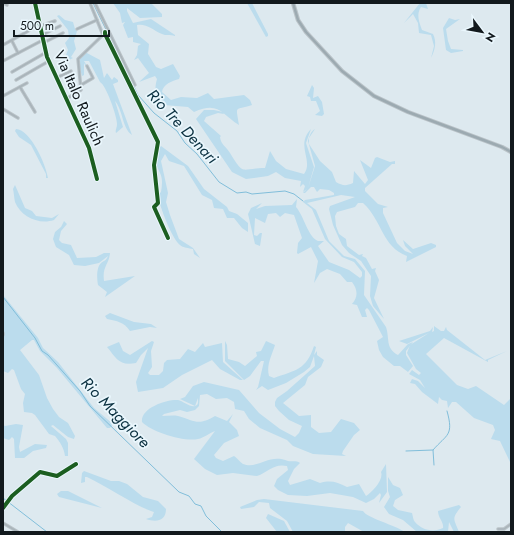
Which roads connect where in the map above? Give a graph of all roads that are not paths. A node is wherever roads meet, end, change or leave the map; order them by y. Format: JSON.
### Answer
{"nodes":[{"id":1,"x":4,"y":3,"type":"edge"},
{"id":2,"x":35,"y":3,"type":"edge"},
{"id":3,"x":90,"y":3,"type":"edge"},
{"id":4,"x":95,"y":3,"type":"edge"},
{"id":5,"x":292,"y":3,"type":"edge"},
{"id":6,"x":7,"y":5,"type":"dead end"},
{"id":7,"x":97,"y":20,"type":"junction"},
{"id":8,"x":55,"y":21,"type":"dead end"},
{"id":9,"x":40,"y":25,"type":"junction"},
{"id":10,"x":60,"y":26,"type":"dead end"},
{"id":11,"x":76,"y":29,"type":"dead end"},
{"id":12,"x":108,"y":30,"type":"junction"},
{"id":13,"x":63,"y":34,"type":"dead end"},
{"id":14,"x":104,"y":34,"type":"junction"},
{"id":15,"x":42,"y":35,"type":"junction"},
{"id":16,"x":12,"y":40,"type":"junction"},
{"id":17,"x":43,"y":40,"type":"junction"},
{"id":18,"x":112,"y":41,"type":"junction"},
{"id":19,"x":109,"y":42,"type":"junction"},
{"id":20,"x":43,"y":44,"type":"junction"},
{"id":21,"x":3,"y":45,"type":"edge"},
{"id":22,"x":18,"y":53,"type":"junction"},
{"id":23,"x":46,"y":53,"type":"junction"},
{"id":24,"x":3,"y":61,"type":"edge"},
{"id":25,"x":49,"y":61,"type":"junction"},
{"id":26,"x":87,"y":66,"type":"dead end"},
{"id":27,"x":71,"y":71,"type":"dead end"},
{"id":28,"x":12,"y":72,"type":"dead end"},
{"id":29,"x":56,"y":78,"type":"junction"},
{"id":30,"x":16,"y":80,"type":"dead end"},
{"id":31,"x":27,"y":83,"type":"dead end"},
{"id":32,"x":81,"y":85,"type":"junction"},
{"id":33,"x":135,"y":85,"type":"dead end"},
{"id":34,"x":20,"y":87,"type":"junction"},
{"id":35,"x":3,"y":96,"type":"edge"},
{"id":36,"x":66,"y":99,"type":"junction"},
{"id":37,"x":3,"y":109,"type":"edge"},
{"id":38,"x":35,"y":112,"type":"dead end"},
{"id":39,"x":18,"y":118,"type":"dead end"},
{"id":40,"x":511,"y":152,"type":"edge"},
{"id":41,"x":97,"y":179,"type":"dead end"},
{"id":42,"x":168,"y":238,"type":"dead end"},
{"id":43,"x":76,"y":464,"type":"dead end"},
{"id":44,"x":3,"y":508,"type":"edge"},
{"id":45,"x":3,"y":523,"type":"edge"},
{"id":46,"x":511,"y":524,"type":"edge"},
{"id":47,"x":498,"y":529,"type":"dead end"},
{"id":48,"x":18,"y":532,"type":"edge"}],
"edges":[{"from":1,"to":6,"type":"street"},
{"from":2,"to":9,"type":"street","name":"Via Italo Raulich"},
{"from":3,"to":7,"type":"street"},
{"from":4,"to":12,"type":"street"},
{"from":5,"to":40,"type":"main road"},
{"from":7,"to":11,"type":"street"},
{"from":7,"to":14,"type":"street"},
{"from":8,"to":9,"type":"street"},
{"from":9,"to":15,"type":"street","name":"Via Italo Raulich"},
{"from":9,"to":16,"type":"street"},
{"from":10,"to":15,"type":"street"},
{"from":12,"to":14,"type":"street"},
{"from":12,"to":18,"type":"street"},
{"from":13,"to":20,"type":"street"},
{"from":14,"to":19,"type":"street"},
{"from":14,"to":32,"type":"street"},
{"from":15,"to":17,"type":"street","name":"Via Italo Raulich"},
{"from":16,"to":21,"type":"street"},
{"from":16,"to":22,"type":"street"},
{"from":17,"to":20,"type":"street","name":"Via Italo Raulich"},
{"from":17,"to":22,"type":"street"},
{"from":18,"to":19,"type":"street"},
{"from":18,"to":33,"type":"street"},
{"from":19,"to":42,"type":"street"},
{"from":20,"to":23,"type":"street","name":"Via Italo Raulich"},
{"from":22,"to":24,"type":"street"},
{"from":23,"to":25,"type":"street","name":"Via Italo Raulich"},
{"from":23,"to":28,"type":"street"},
{"from":25,"to":29,"type":"street","name":"Via Italo Raulich"},
{"from":25,"to":30,"type":"street"},
{"from":26,"to":32,"type":"street"},
{"from":27,"to":29,"type":"street"},
{"from":29,"to":36,"type":"street","name":"Via Italo Raulich"},
{"from":31,"to":34,"type":"street"},
{"from":32,"to":36,"type":"street"},
{"from":34,"to":35,"type":"street"},
{"from":34,"to":38,"type":"street"},
{"from":36,"to":41,"type":"street","name":"Via Italo Raulich"},
{"from":37,"to":39,"type":"street"},
{"from":43,"to":44,"type":"street"},
{"from":45,"to":48,"type":"street"},
{"from":46,"to":47,"type":"street"}]}
